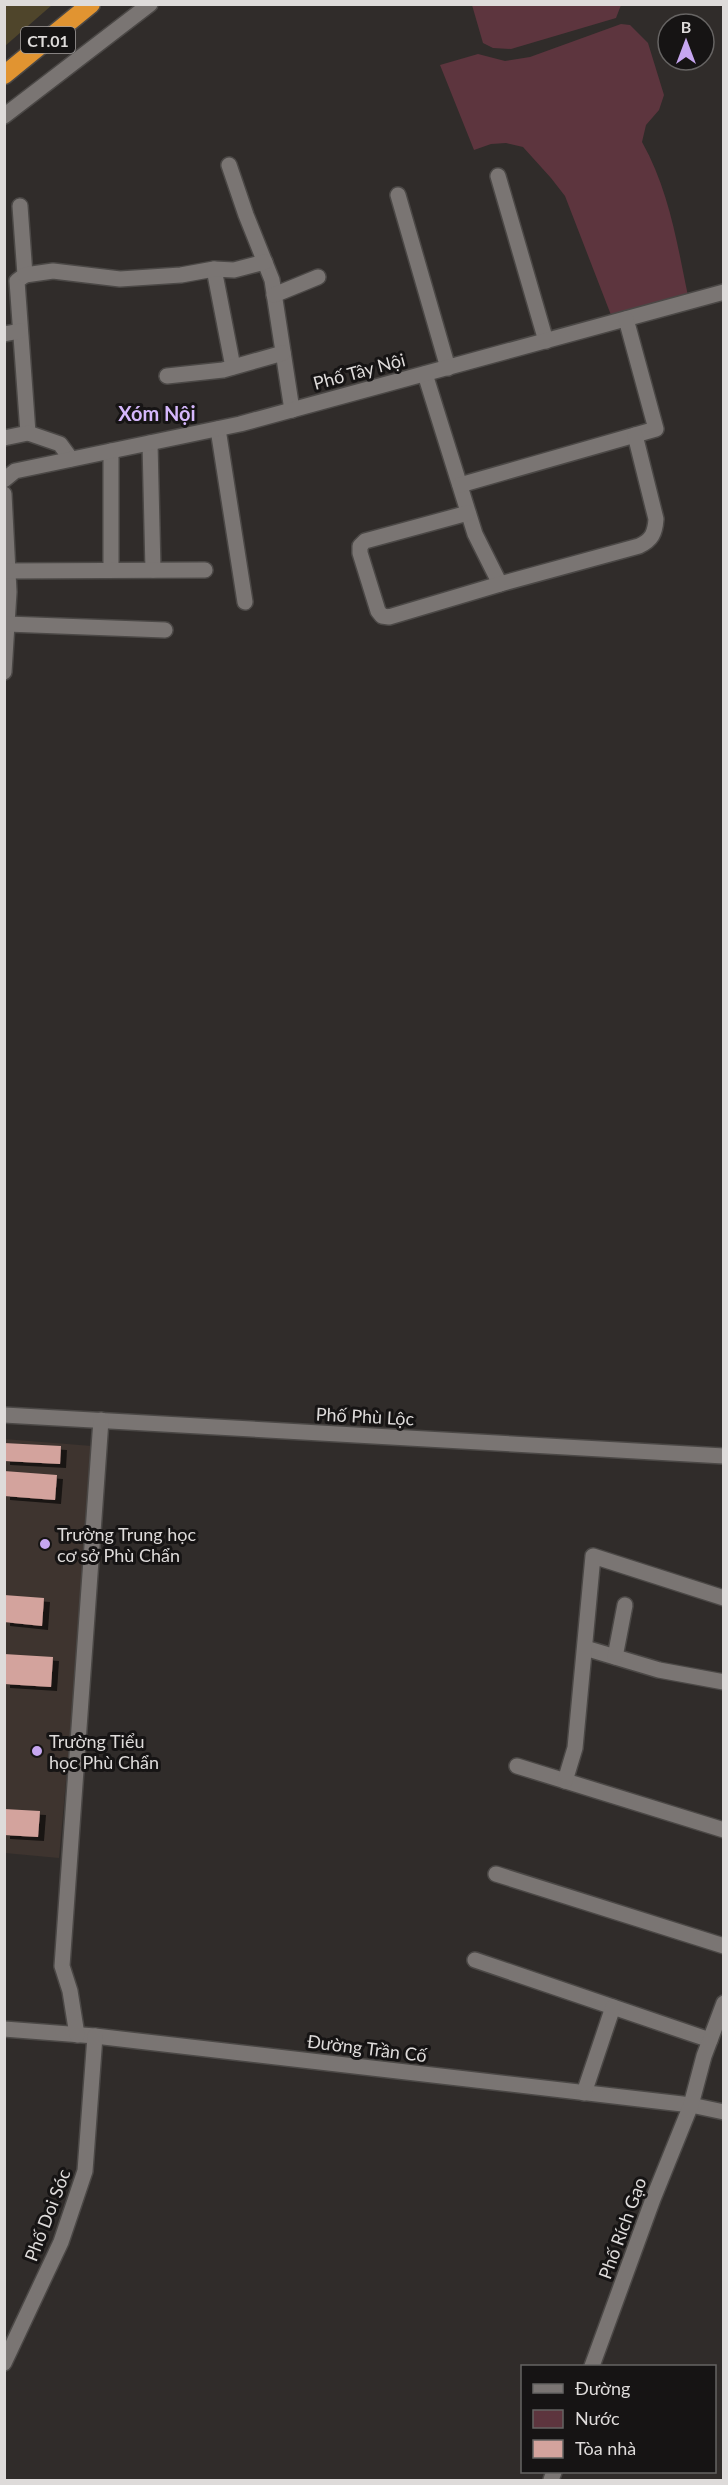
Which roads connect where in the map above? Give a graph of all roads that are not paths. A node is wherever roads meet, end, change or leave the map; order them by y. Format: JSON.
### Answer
{"nodes":[{"id":1,"x":91,"y":4,"type":"edge"},
{"id":2,"x":150,"y":4,"type":"edge"},
{"id":3,"x":4,"y":75,"type":"edge"},
{"id":4,"x":4,"y":116,"type":"edge"},
{"id":5,"x":229,"y":165,"type":"dead end"},
{"id":6,"x":498,"y":176,"type":"dead end"},
{"id":7,"x":398,"y":195,"type":"dead end"},
{"id":8,"x":20,"y":206,"type":"dead end"},
{"id":9,"x":265,"y":262,"type":"junction"},
{"id":10,"x":214,"y":269,"type":"junction"},
{"id":11,"x":25,"y":274,"type":"junction"},
{"id":12,"x":318,"y":278,"type":"dead end"},
{"id":13,"x":723,"y":292,"type":"edge"},
{"id":14,"x":274,"y":295,"type":"junction"},
{"id":15,"x":626,"y":319,"type":"junction"},
{"id":16,"x":20,"y":331,"type":"junction"},
{"id":17,"x":4,"y":334,"type":"edge"},
{"id":18,"x":546,"y":340,"type":"junction"},
{"id":19,"x":283,"y":353,"type":"junction"},
{"id":20,"x":233,"y":367,"type":"junction"},
{"id":21,"x":448,"y":368,"type":"junction"},
{"id":22,"x":425,"y":374,"type":"junction"},
{"id":23,"x":167,"y":376,"type":"dead end"},
{"id":24,"x":292,"y":410,"type":"junction"},
{"id":25,"x":218,"y":429,"type":"junction"},
{"id":26,"x":28,"y":433,"type":"junction"},
{"id":27,"x":635,"y":435,"type":"junction"},
{"id":28,"x":4,"y":438,"type":"edge"},
{"id":29,"x":150,"y":443,"type":"junction"},
{"id":30,"x":111,"y":451,"type":"junction"},
{"id":31,"x":71,"y":459,"type":"junction"},
{"id":32,"x":4,"y":480,"type":"edge"},
{"id":33,"x":460,"y":485,"type":"junction"},
{"id":34,"x":4,"y":494,"type":"edge"},
{"id":35,"x":468,"y":513,"type":"junction"},
{"id":36,"x":111,"y":570,"type":"junction"},
{"id":37,"x":153,"y":570,"type":"junction"},
{"id":38,"x":205,"y":570,"type":"dead end"},
{"id":39,"x":6,"y":571,"type":"edge"},
{"id":40,"x":500,"y":584,"type":"junction"},
{"id":41,"x":245,"y":602,"type":"dead end"},
{"id":42,"x":7,"y":624,"type":"junction"},
{"id":43,"x":165,"y":630,"type":"dead end"},
{"id":44,"x":4,"y":672,"type":"edge"},
{"id":45,"x":4,"y":1415,"type":"edge"},
{"id":46,"x":101,"y":1420,"type":"junction"},
{"id":47,"x":723,"y":1456,"type":"edge"},
{"id":48,"x":723,"y":1598,"type":"edge"},
{"id":49,"x":625,"y":1605,"type":"dead end"},
{"id":50,"x":585,"y":1648,"type":"junction"},
{"id":51,"x":615,"y":1657,"type":"junction"},
{"id":52,"x":723,"y":1682,"type":"edge"},
{"id":53,"x":517,"y":1766,"type":"dead end"},
{"id":54,"x":565,"y":1781,"type":"junction"},
{"id":55,"x":723,"y":1830,"type":"edge"},
{"id":56,"x":496,"y":1874,"type":"dead end"},
{"id":57,"x":723,"y":1946,"type":"edge"},
{"id":58,"x":475,"y":1960,"type":"dead end"},
{"id":59,"x":723,"y":2003,"type":"edge"},
{"id":60,"x":613,"y":2007,"type":"junction"},
{"id":61,"x":4,"y":2029,"type":"edge"},
{"id":62,"x":77,"y":2035,"type":"junction"},
{"id":63,"x":94,"y":2036,"type":"junction"},
{"id":64,"x":710,"y":2040,"type":"junction"},
{"id":65,"x":584,"y":2093,"type":"junction"},
{"id":66,"x":691,"y":2105,"type":"junction"},
{"id":67,"x":722,"y":2111,"type":"edge"},
{"id":68,"x":4,"y":2363,"type":"edge"},
{"id":69,"x":593,"y":2365,"type":"edge"}],
"edges":[{"from":1,"to":3,"type":"highway","number":"CT.01"},
{"from":2,"to":4,"type":"street"},
{"from":5,"to":9,"type":"street"},
{"from":6,"to":18,"type":"street"},
{"from":7,"to":21,"type":"street"},
{"from":8,"to":11,"type":"street"},
{"from":9,"to":10,"type":"street"},
{"from":9,"to":14,"type":"street"},
{"from":10,"to":11,"type":"street"},
{"from":10,"to":20,"type":"street"},
{"from":11,"to":16,"type":"street"},
{"from":12,"to":14,"type":"street"},
{"from":13,"to":15,"type":"street","name":"Phố Tây Nội"},
{"from":14,"to":19,"type":"street"},
{"from":15,"to":18,"type":"street","name":"Phố Tây Nội"},
{"from":15,"to":27,"type":"street"},
{"from":16,"to":17,"type":"street"},
{"from":16,"to":26,"type":"street"},
{"from":18,"to":21,"type":"street","name":"Phố Tây Nội"},
{"from":19,"to":20,"type":"street"},
{"from":19,"to":24,"type":"street"},
{"from":20,"to":23,"type":"street"},
{"from":21,"to":22,"type":"street","name":"Phố Tây Nội"},
{"from":22,"to":24,"type":"street","name":"Phố Tây Nội"},
{"from":22,"to":33,"type":"street"},
{"from":24,"to":25,"type":"street","name":"Phố Tây Nội"},
{"from":25,"to":29,"type":"street","name":"Phố Tây Nội"},
{"from":25,"to":41,"type":"street"},
{"from":26,"to":28,"type":"street"},
{"from":26,"to":31,"type":"street"},
{"from":27,"to":33,"type":"street"},
{"from":27,"to":40,"type":"street"},
{"from":29,"to":30,"type":"street","name":"Phố Tây Nội"},
{"from":29,"to":37,"type":"street"},
{"from":30,"to":31,"type":"street","name":"Phố Tây Nội"},
{"from":30,"to":36,"type":"street"},
{"from":31,"to":32,"type":"street","name":"Phố Tây Nội"},
{"from":33,"to":35,"type":"street"},
{"from":34,"to":39,"type":"street"},
{"from":35,"to":40,"type":"street"},
{"from":35,"to":40,"type":"street"},
{"from":36,"to":37,"type":"street"},
{"from":36,"to":39,"type":"street"},
{"from":37,"to":38,"type":"street"},
{"from":39,"to":42,"type":"street"},
{"from":42,"to":43,"type":"street"},
{"from":42,"to":44,"type":"street"},
{"from":45,"to":46,"type":"street","name":"Phố Phù Lộc"},
{"from":46,"to":47,"type":"street","name":"Phố Phù Lộc"},
{"from":46,"to":62,"type":"street"},
{"from":48,"to":50,"type":"street"},
{"from":49,"to":51,"type":"street"},
{"from":50,"to":51,"type":"street"},
{"from":50,"to":54,"type":"street"},
{"from":51,"to":52,"type":"street"},
{"from":53,"to":54,"type":"street"},
{"from":54,"to":55,"type":"street"},
{"from":56,"to":57,"type":"street"},
{"from":58,"to":60,"type":"street"},
{"from":59,"to":64,"type":"street","name":"Phố Rích Gạo"},
{"from":60,"to":64,"type":"street"},
{"from":60,"to":65,"type":"street"},
{"from":61,"to":62,"type":"street","name":"Đường Trần Cố"},
{"from":62,"to":63,"type":"street","name":"Đường Trần Cố"},
{"from":63,"to":65,"type":"street","name":"Đường Trần Cố"},
{"from":63,"to":68,"type":"street","name":"Phố Doi Sóc"},
{"from":64,"to":66,"type":"street","name":"Phố Rích Gạo"},
{"from":65,"to":66,"type":"street","name":"Đường Trần Cố"},
{"from":66,"to":67,"type":"street","name":"Đường Trần Cố"},
{"from":66,"to":69,"type":"street","name":"Phố Rích Gạo"}]}
